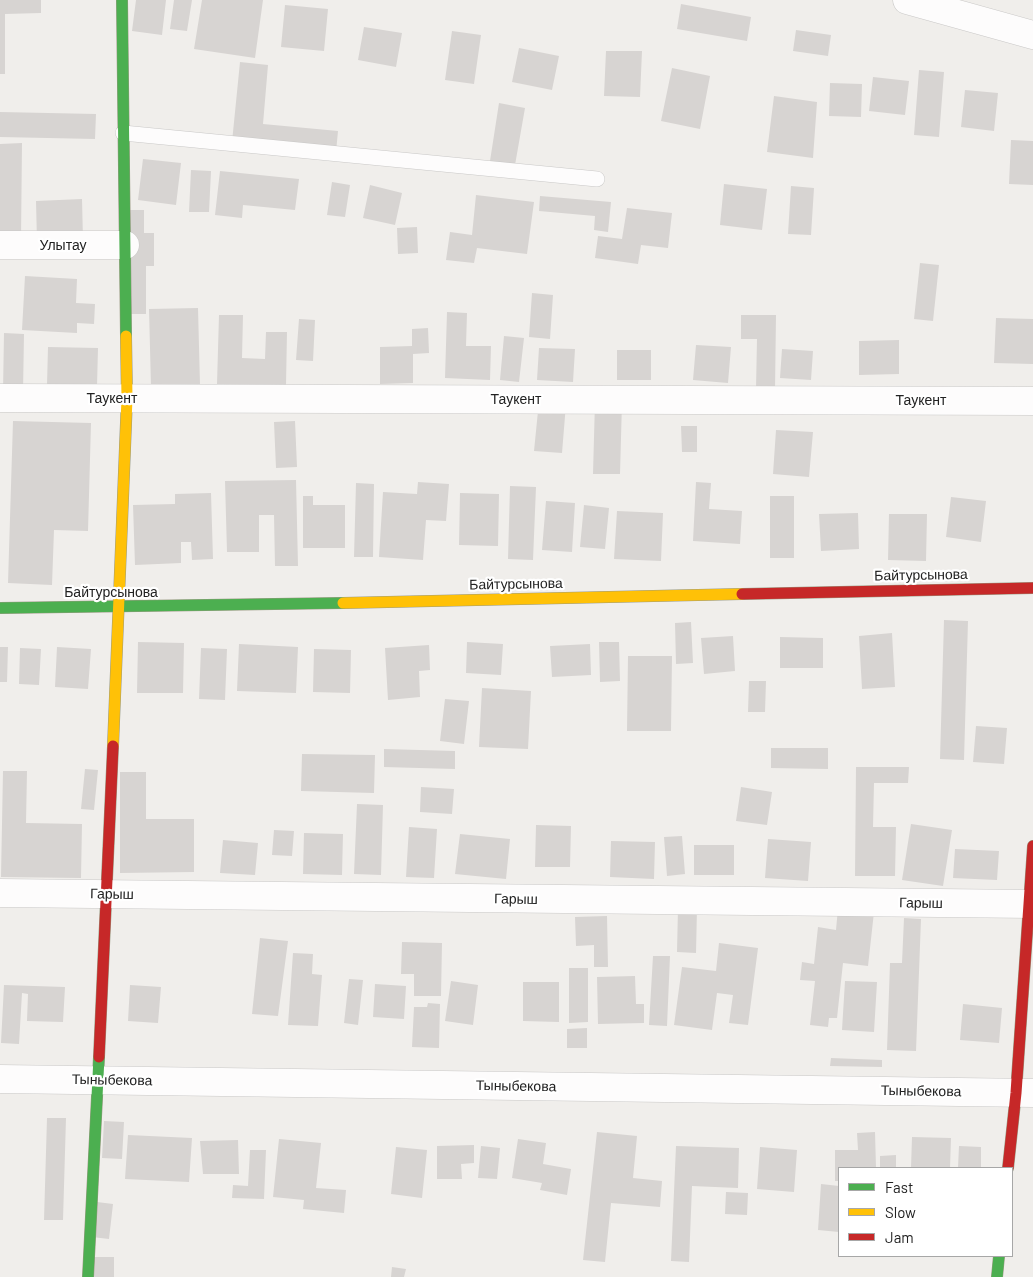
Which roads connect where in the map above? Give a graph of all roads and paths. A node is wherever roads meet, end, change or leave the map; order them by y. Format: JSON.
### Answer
{"nodes":[{"id":1,"x":122,"y":0,"type":"edge"},
{"id":2,"x":907,"y":0,"type":"edge"},
{"id":3,"x":1033,"y":35,"type":"edge"},
{"id":4,"x":124,"y":133,"type":"junction"},
{"id":5,"x":597,"y":179,"type":"dead end"},
{"id":6,"x":0,"y":245,"type":"edge"},
{"id":7,"x":125,"y":245,"type":"junction"},
{"id":8,"x":0,"y":398,"type":"edge"},
{"id":9,"x":128,"y":398,"type":"junction"},
{"id":10,"x":1033,"y":401,"type":"edge"},
{"id":11,"x":1033,"y":588,"type":"edge"},
{"id":12,"x":0,"y":608,"type":"edge"},
{"id":13,"x":120,"y":608,"type":"junction"},
{"id":14,"x":1033,"y":846,"type":"edge"},
{"id":15,"x":0,"y":893,"type":"edge"},
{"id":16,"x":106,"y":894,"type":"junction"},
{"id":17,"x":1031,"y":904,"type":"edge"},
{"id":18,"x":0,"y":1079,"type":"edge"},
{"id":19,"x":97,"y":1080,"type":"junction"},
{"id":20,"x":1025,"y":1093,"type":"edge"},
{"id":21,"x":1008,"y":1167,"type":"edge"},
{"id":22,"x":999,"y":1257,"type":"edge"},
{"id":23,"x":88,"y":1277,"type":"edge"},
{"id":24,"x":997,"y":1277,"type":"edge"}],
"edges":[{"from":1,"to":4,"type":"street"},
{"from":2,"to":3,"type":"street"},
{"from":4,"to":5,"type":"lane"},
{"from":4,"to":7,"type":"street"},
{"from":6,"to":7,"type":"street","name":"Улытау"},
{"from":7,"to":9,"type":"street"},
{"from":8,"to":9,"type":"street","name":"Таукент"},
{"from":9,"to":10,"type":"street","name":"Таукент"},
{"from":9,"to":13,"type":"street"},
{"from":11,"to":13,"type":"street","name":"Байтурсынова"},
{"from":12,"to":13,"type":"street","name":"Байтурсынова"},
{"from":13,"to":16,"type":"street"},
{"from":14,"to":17,"type":"street"},
{"from":15,"to":16,"type":"street","name":"Гарыш"},
{"from":16,"to":17,"type":"street","name":"Гарыш"},
{"from":16,"to":19,"type":"street"},
{"from":17,"to":20,"type":"street"},
{"from":18,"to":19,"type":"street","name":"Тыныбекова"},
{"from":19,"to":20,"type":"street","name":"Тыныбекова"},
{"from":19,"to":23,"type":"street"},
{"from":20,"to":21,"type":"street"},
{"from":22,"to":24,"type":"street"}]}
